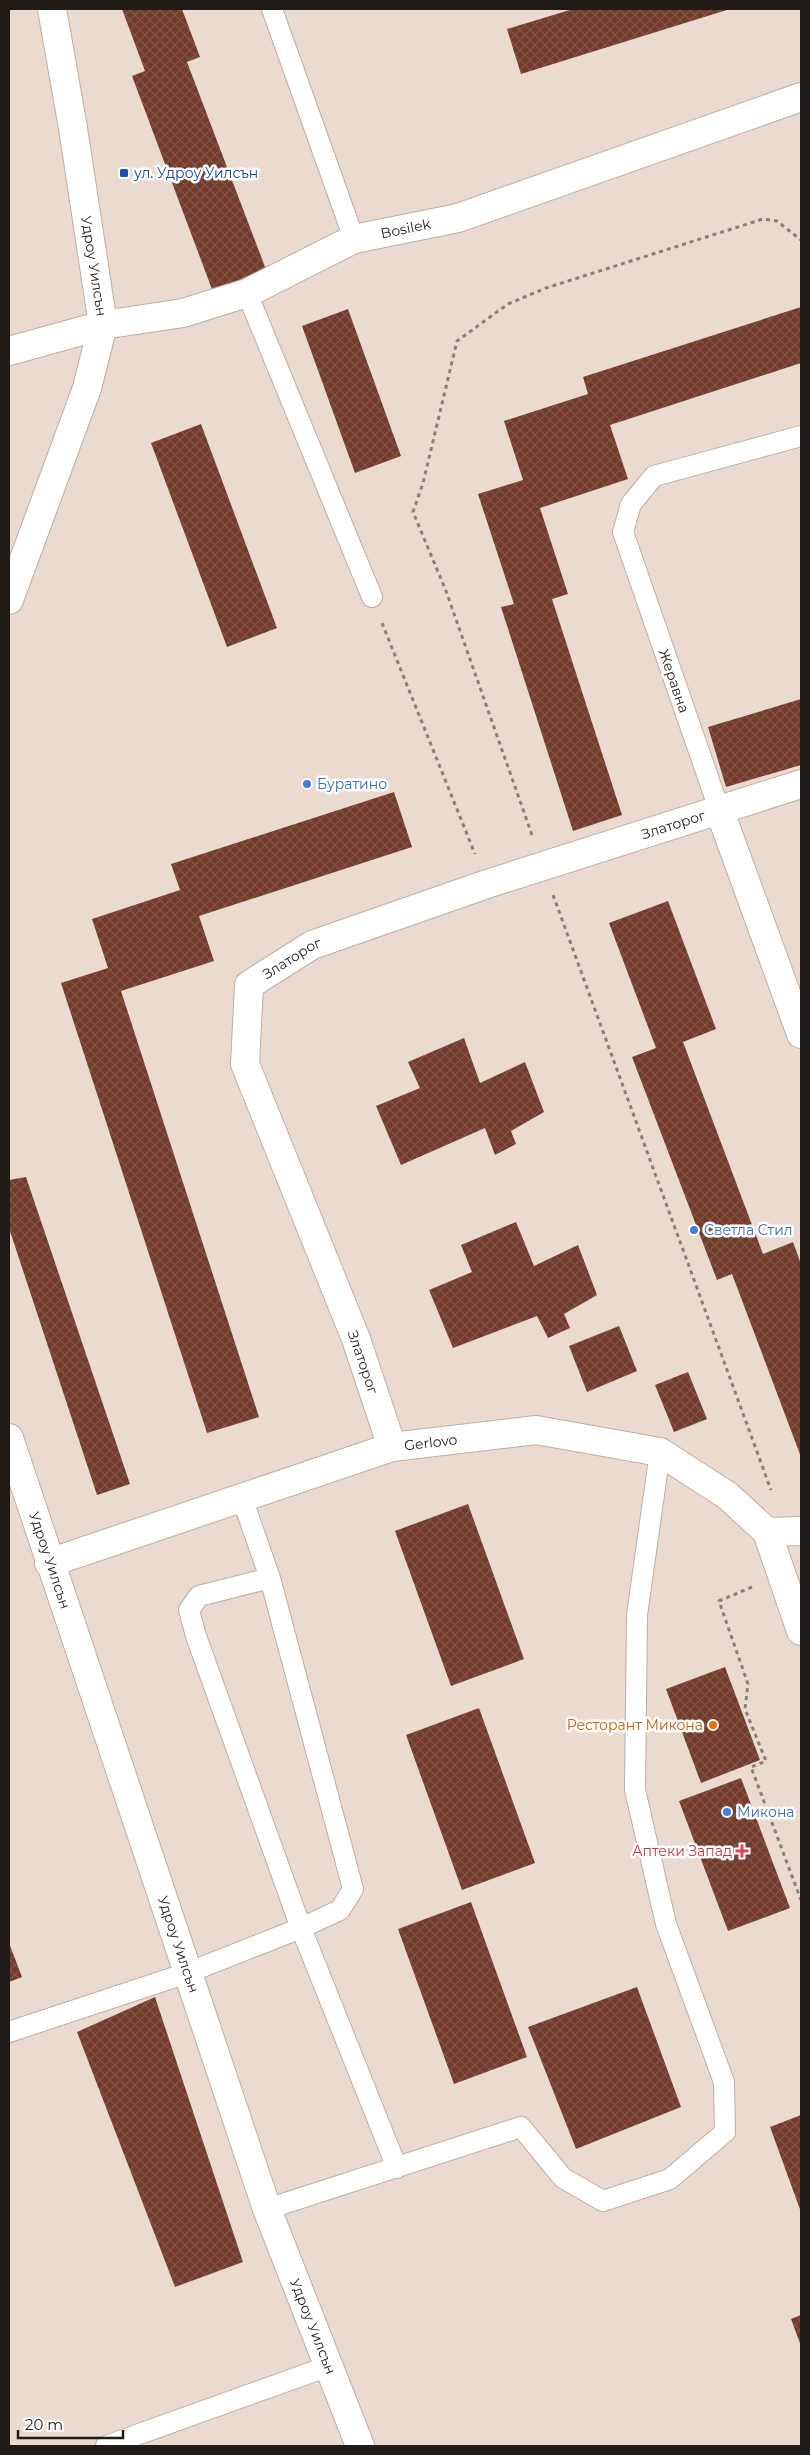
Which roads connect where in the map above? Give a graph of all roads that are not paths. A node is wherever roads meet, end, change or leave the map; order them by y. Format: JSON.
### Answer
{"nodes":[{"id":1,"x":52,"y":9,"type":"edge"},
{"id":2,"x":272,"y":9,"type":"edge"},
{"id":3,"x":801,"y":97,"type":"edge"},
{"id":4,"x":354,"y":239,"type":"junction"},
{"id":5,"x":246,"y":293,"type":"junction"},
{"id":6,"x":103,"y":325,"type":"junction"},
{"id":7,"x":9,"y":350,"type":"edge"},
{"id":8,"x":801,"y":436,"type":"edge"},
{"id":9,"x":372,"y":597,"type":"road end"},
{"id":10,"x":9,"y":600,"type":"edge"},
{"id":11,"x":801,"y":784,"type":"edge"},
{"id":12,"x":719,"y":809,"type":"junction"},
{"id":13,"x":801,"y":1034,"type":"edge"},
{"id":14,"x":9,"y":1438,"type":"edge"},
{"id":15,"x":392,"y":1447,"type":"junction"},
{"id":16,"x":660,"y":1452,"type":"junction"},
{"id":17,"x":242,"y":1498,"type":"junction"},
{"id":18,"x":784,"y":1532,"type":"edge"},
{"id":19,"x":49,"y":1563,"type":"junction"},
{"id":20,"x":270,"y":1578,"type":"junction"},
{"id":21,"x":801,"y":1631,"type":"edge"},
{"id":22,"x":301,"y":1928,"type":"junction"},
{"id":23,"x":187,"y":1973,"type":"junction"},
{"id":24,"x":9,"y":2032,"type":"edge"},
{"id":25,"x":397,"y":2168,"type":"junction"},
{"id":26,"x":267,"y":2209,"type":"junction"},
{"id":27,"x":329,"y":2366,"type":"junction"},
{"id":28,"x":106,"y":2446,"type":"edge"},
{"id":29,"x":360,"y":2446,"type":"edge"}],
"edges":[{"from":1,"to":6,"type":"street","name":"Удроу Уилсън"},
{"from":2,"to":4,"type":"lane"},
{"from":3,"to":4,"type":"street","name":"Bosilek"},
{"from":4,"to":5,"type":"street","name":"Bosilek"},
{"from":5,"to":6,"type":"street","name":"Bosilek"},
{"from":5,"to":9,"type":"lane"},
{"from":6,"to":7,"type":"street","name":"Bosilek"},
{"from":6,"to":10,"type":"street","name":"Удроу Уилсън"},
{"from":8,"to":12,"type":"lane","name":"Жеравна"},
{"from":11,"to":12,"type":"street","name":"Златорог"},
{"from":12,"to":13,"type":"street","name":"Жеравна"},
{"from":12,"to":15,"type":"street","name":"Златорог"},
{"from":14,"to":19,"type":"street","name":"Удроу Уилсън"},
{"from":15,"to":16,"type":"street","name":"Gerlovo"},
{"from":15,"to":17,"type":"street","name":"Gerlovo"},
{"from":16,"to":18,"type":"street","name":"Gerlovo"},
{"from":16,"to":25,"type":"lane"},
{"from":17,"to":19,"type":"street","name":"Gerlovo"},
{"from":17,"to":20,"type":"lane"},
{"from":18,"to":21,"type":"street"},
{"from":19,"to":23,"type":"street","name":"Удроу Уилсън"},
{"from":20,"to":22,"type":"lane"},
{"from":20,"to":22,"type":"lane"},
{"from":22,"to":23,"type":"lane"},
{"from":22,"to":25,"type":"lane"},
{"from":23,"to":24,"type":"lane"},
{"from":23,"to":26,"type":"street","name":"Удроу Уилсън"},
{"from":25,"to":26,"type":"lane"},
{"from":26,"to":27,"type":"street","name":"Удроу Уилсън"},
{"from":27,"to":28,"type":"lane"},
{"from":27,"to":29,"type":"street","name":"Удроу Уилсън"}]}
